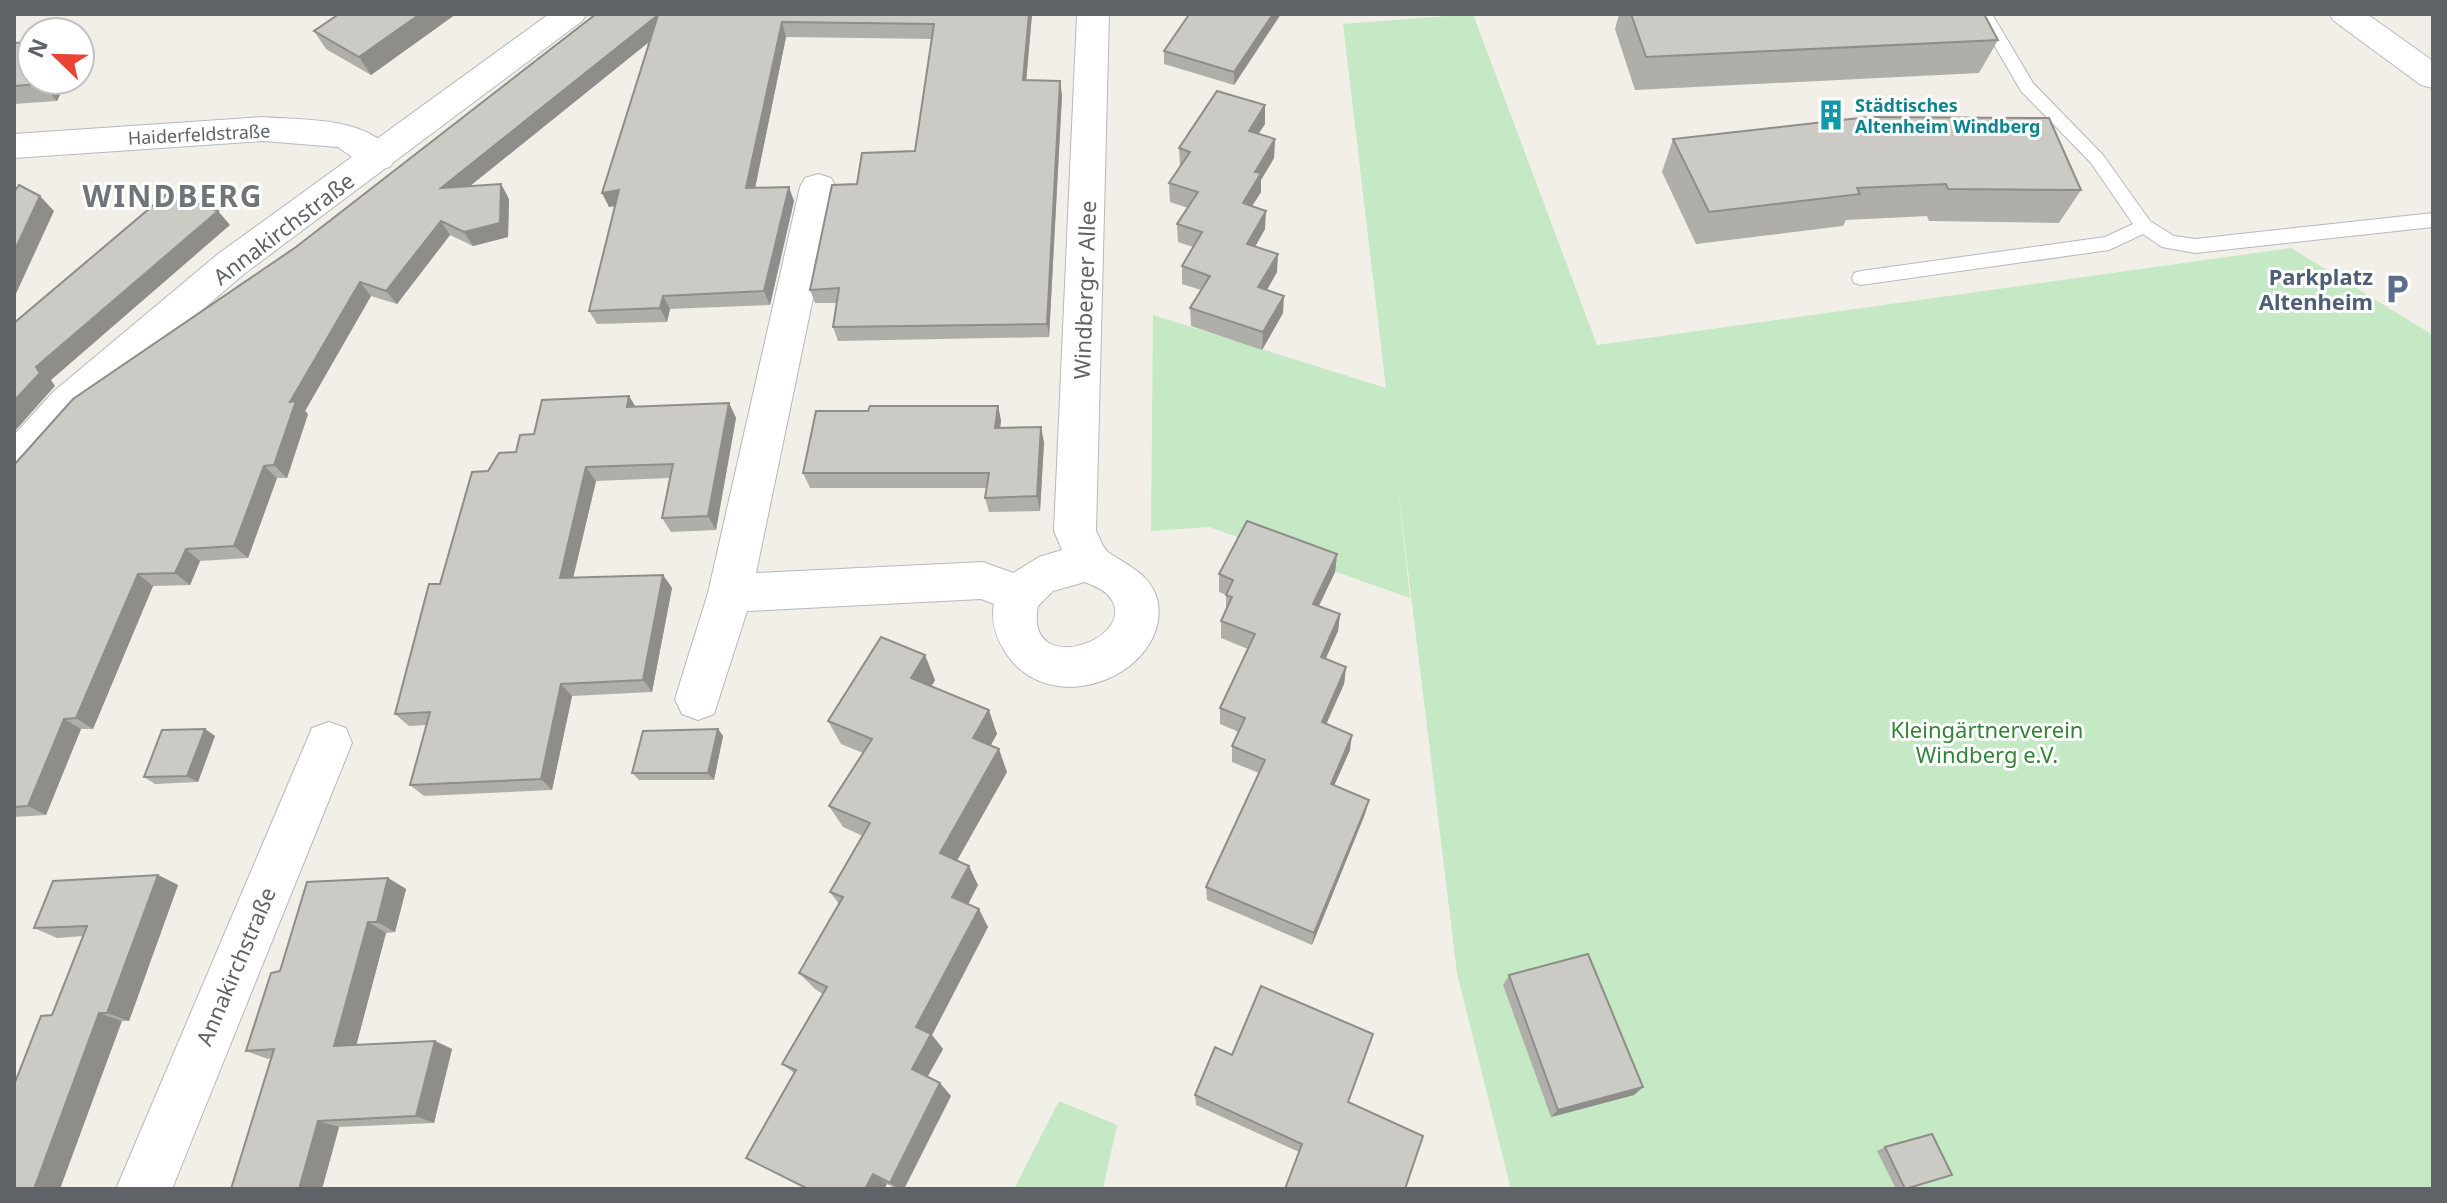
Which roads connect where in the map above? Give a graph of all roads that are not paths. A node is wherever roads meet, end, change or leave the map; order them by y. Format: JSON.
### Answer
{"nodes":[{"id":1,"x":571,"y":14,"type":"edge"},
{"id":2,"x":1093,"y":14,"type":"edge"},
{"id":3,"x":1984,"y":14,"type":"edge"},
{"id":4,"x":2345,"y":14,"type":"edge"},
{"id":5,"x":2433,"y":77,"type":"edge"},
{"id":6,"x":14,"y":146,"type":"edge"},
{"id":7,"x":378,"y":158,"type":"junction"},
{"id":8,"x":818,"y":187,"type":"dead end"},
{"id":9,"x":2433,"y":220,"type":"edge"},
{"id":10,"x":2144,"y":226,"type":"junction"},
{"id":11,"x":1861,"y":278,"type":"dead end"},
{"id":12,"x":14,"y":463,"type":"edge"},
{"id":13,"x":1090,"y":563,"type":"junction"},
{"id":14,"x":730,"y":593,"type":"junction"},
{"id":15,"x":1021,"y":595,"type":"junction"},
{"id":16,"x":698,"y":699,"type":"dead end"},
{"id":17,"x":329,"y":743,"type":"dead end"},
{"id":18,"x":144,"y":1189,"type":"edge"}],
"edges":[{"from":1,"to":7,"type":"street","name":"Annakirchstraße"},
{"from":2,"to":13,"type":"street","name":"Windberger Allee"},
{"from":3,"to":10,"type":"lane"},
{"from":4,"to":5,"type":"street"},
{"from":6,"to":7,"type":"street","name":"Haiderfeldstraße"},
{"from":7,"to":12,"type":"street","name":"Annakirchstraße"},
{"from":8,"to":14,"type":"street"},
{"from":9,"to":10,"type":"lane"},
{"from":10,"to":11,"type":"lane"},
{"from":13,"to":15,"type":"street"},
{"from":13,"to":15,"type":"street"},
{"from":14,"to":15,"type":"street"},
{"from":14,"to":16,"type":"street"},
{"from":17,"to":18,"type":"street","name":"Annakirchstraße"}]}
